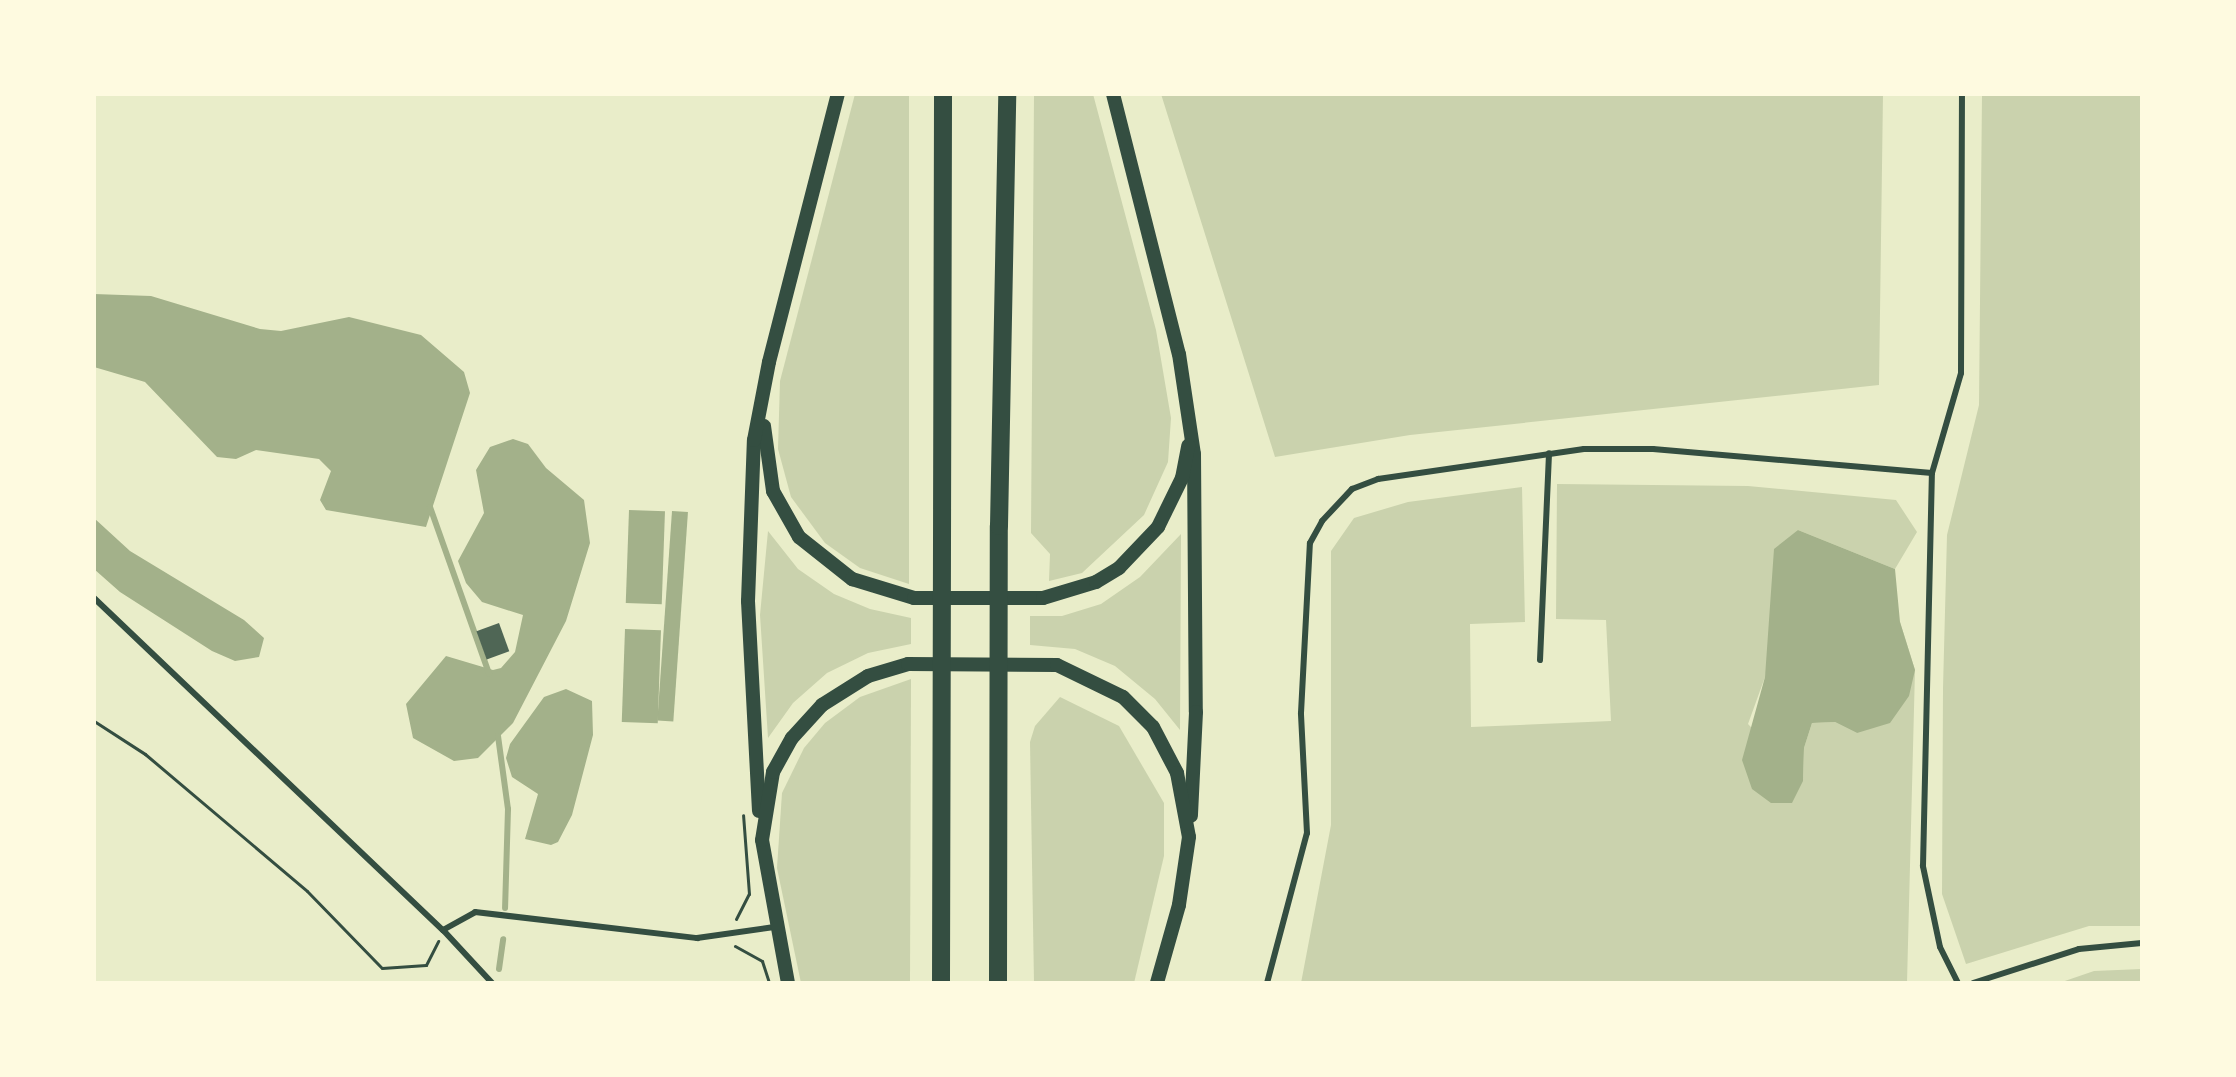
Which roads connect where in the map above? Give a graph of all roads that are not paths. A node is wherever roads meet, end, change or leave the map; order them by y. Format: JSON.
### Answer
{"nodes":[{"id":1,"x":838,"y":94,"type":"edge"},
{"id":2,"x":943,"y":94,"type":"edge"},
{"id":3,"x":1007,"y":94,"type":"edge"},
{"id":4,"x":1113,"y":94,"type":"edge"},
{"id":5,"x":1962,"y":94,"type":"edge"},
{"id":6,"x":769,"y":362,"type":"junction"},
{"id":7,"x":1190,"y":425,"type":"junction"},
{"id":8,"x":1549,"y":453,"type":"junction"},
{"id":9,"x":1932,"y":473,"type":"junction"},
{"id":10,"x":94,"y":598,"type":"edge"},
{"id":11,"x":1540,"y":660,"type":"dead end"},
{"id":12,"x":1189,"y":837,"type":"junction"},
{"id":13,"x":762,"y":840,"type":"junction"},
{"id":14,"x":774,"y":927,"type":"junction"},
{"id":15,"x":443,"y":930,"type":"junction"},
{"id":16,"x":2142,"y":943,"type":"edge"},
{"id":17,"x":492,"y":983,"type":"edge"},
{"id":18,"x":788,"y":983,"type":"edge"},
{"id":19,"x":941,"y":983,"type":"edge"},
{"id":20,"x":998,"y":983,"type":"edge"},
{"id":21,"x":1157,"y":983,"type":"edge"},
{"id":22,"x":1267,"y":983,"type":"edge"},
{"id":23,"x":1958,"y":983,"type":"edge"},
{"id":24,"x":1973,"y":983,"type":"edge"}],
"edges":[{"from":1,"to":6,"type":"street"},
{"from":2,"to":19,"type":"highway"},
{"from":3,"to":20,"type":"highway"},
{"from":4,"to":7,"type":"street"},
{"from":5,"to":9,"type":"lane"},
{"from":6,"to":7,"type":"street"},
{"from":6,"to":13,"type":"street"},
{"from":7,"to":12,"type":"street"},
{"from":8,"to":9,"type":"lane"},
{"from":8,"to":11,"type":"lane"},
{"from":8,"to":22,"type":"lane"},
{"from":9,"to":23,"type":"lane"},
{"from":10,"to":15,"type":"lane"},
{"from":12,"to":13,"type":"street"},
{"from":12,"to":21,"type":"street"},
{"from":13,"to":14,"type":"street"},
{"from":14,"to":15,"type":"lane"},
{"from":14,"to":18,"type":"street"},
{"from":15,"to":17,"type":"lane"},
{"from":16,"to":24,"type":"lane"}]}
